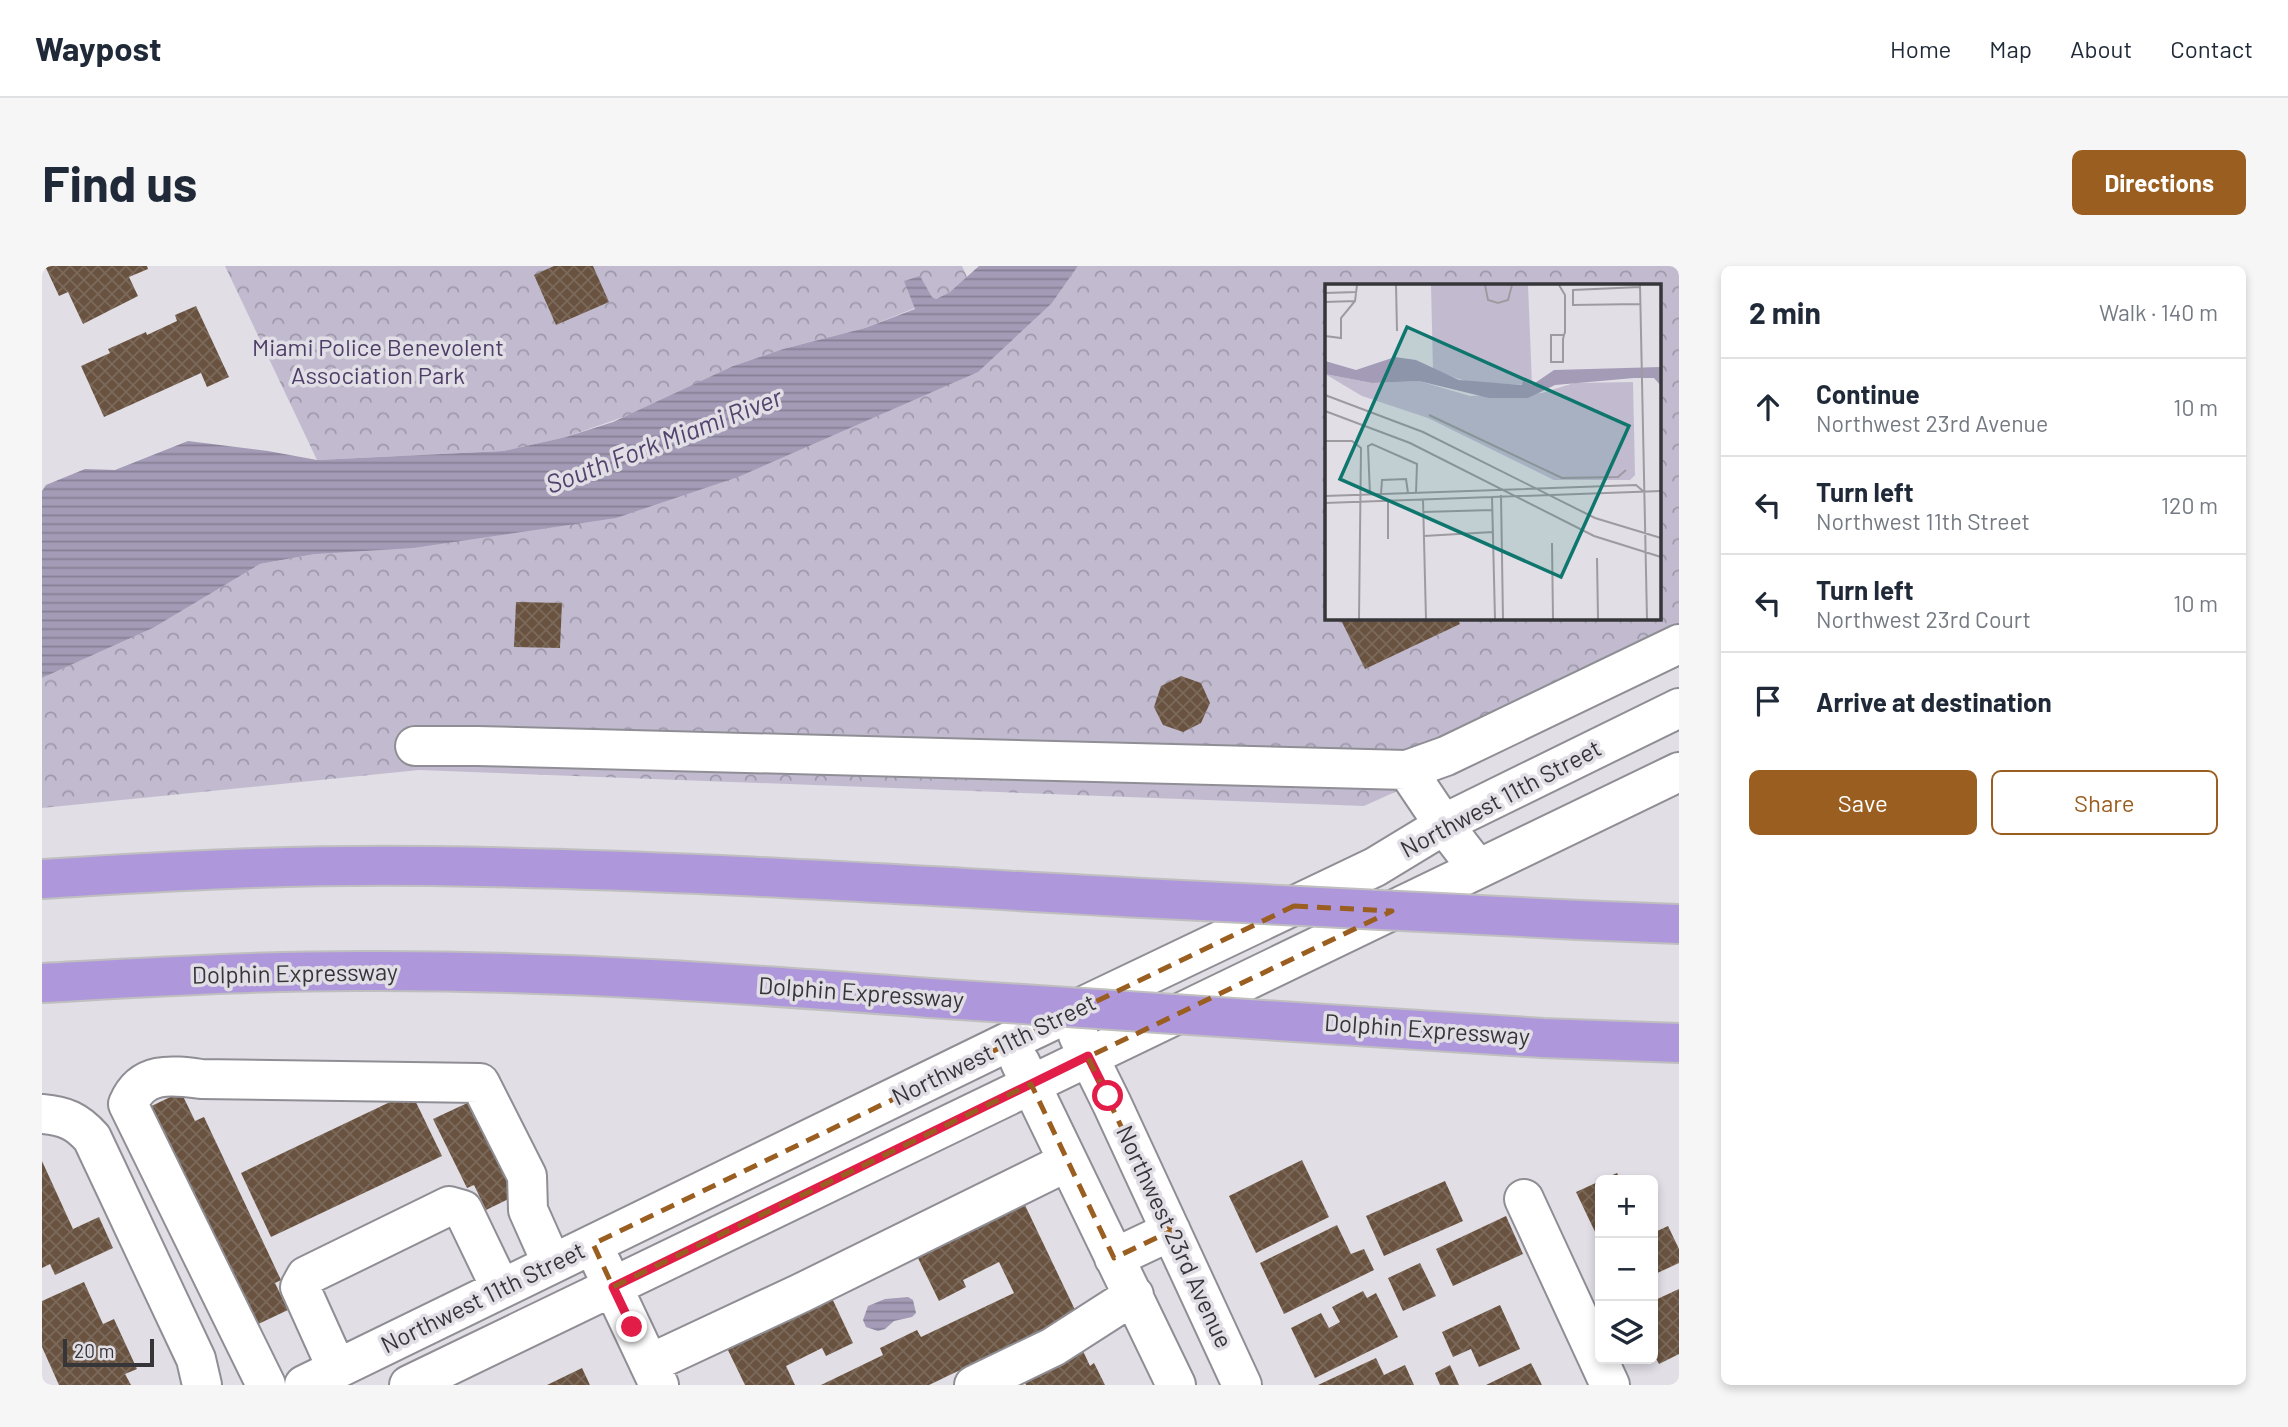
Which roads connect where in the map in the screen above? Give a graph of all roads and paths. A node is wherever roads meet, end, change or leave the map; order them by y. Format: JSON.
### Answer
{"nodes":[{"id":1,"x":1679,"y":644,"type":"edge"},
{"id":2,"x":1679,"y":708,"type":"edge"},
{"id":3,"x":415,"y":746,"type":"dead end"},
{"id":4,"x":1407,"y":770,"type":"junction"},
{"id":5,"x":1679,"y":772,"type":"edge"},
{"id":6,"x":1444,"y":825,"type":"junction"},
{"id":7,"x":1479,"y":869,"type":"junction"},
{"id":8,"x":42,"y":879,"type":"edge"},
{"id":9,"x":1679,"y":924,"type":"edge"},
{"id":10,"x":42,"y":983,"type":"edge"},
{"id":11,"x":1068,"y":1014,"type":"junction"},
{"id":12,"x":1010,"y":1041,"type":"junction"},
{"id":13,"x":1679,"y":1043,"type":"edge"},
{"id":14,"x":1088,"y":1056,"type":"junction"},
{"id":15,"x":1031,"y":1084,"type":"junction"},
{"id":16,"x":42,"y":1114,"type":"edge"},
{"id":17,"x":1068,"y":1162,"type":"junction"},
{"id":18,"x":1524,"y":1199,"type":"dead end"},
{"id":19,"x":1171,"y":1231,"type":"junction"},
{"id":20,"x":593,"y":1244,"type":"junction"},
{"id":21,"x":1114,"y":1258,"type":"junction"},
{"id":22,"x":552,"y":1264,"type":"junction"},
{"id":23,"x":613,"y":1287,"type":"junction"},
{"id":24,"x":501,"y":1289,"type":"junction"},
{"id":25,"x":1134,"y":1295,"type":"junction"},
{"id":26,"x":654,"y":1375,"type":"edge"},
{"id":27,"x":321,"y":1377,"type":"edge"},
{"id":28,"x":202,"y":1385,"type":"edge"},
{"id":29,"x":267,"y":1385,"type":"edge"},
{"id":30,"x":409,"y":1385,"type":"edge"},
{"id":31,"x":974,"y":1385,"type":"edge"},
{"id":32,"x":1176,"y":1385,"type":"edge"},
{"id":33,"x":1241,"y":1385,"type":"edge"},
{"id":34,"x":1610,"y":1385,"type":"edge"}],
"edges":[{"from":1,"to":4,"type":"street"},
{"from":2,"to":6,"type":"street","name":"Northwest 11th Street"},
{"from":3,"to":4,"type":"street"},
{"from":4,"to":6,"type":"street"},
{"from":5,"to":7,"type":"street","name":"Northwest 11th Street"},
{"from":6,"to":7,"type":"street"},
{"from":6,"to":11,"type":"street","name":"Northwest 11th Street"},
{"from":7,"to":14,"type":"street","name":"Northwest 11th Street"},
{"from":8,"to":9,"type":"highway","bridge":true},
{"from":10,"to":13,"type":"highway","name":"Dolphin Expressway","bridge":true},
{"from":11,"to":12,"type":"street","name":"Northwest 11th Street"},
{"from":11,"to":14,"type":"street","name":"Northwest 23rd Avenue"},
{"from":12,"to":15,"type":"street"},
{"from":12,"to":20,"type":"street","name":"Northwest 11th Street"},
{"from":14,"to":15,"type":"street","name":"Northwest 11th Street"},
{"from":14,"to":19,"type":"street","name":"Northwest 23rd Avenue"},
{"from":15,"to":17,"type":"street"},
{"from":15,"to":23,"type":"street","name":"Northwest 11th Street"},
{"from":16,"to":28,"type":"street"},
{"from":17,"to":21,"type":"street"},
{"from":17,"to":26,"type":"street"},
{"from":18,"to":34,"type":"street"},
{"from":19,"to":21,"type":"street"},
{"from":19,"to":33,"type":"street","name":"Northwest 23rd Avenue"},
{"from":20,"to":22,"type":"street","name":"Northwest 11th Street"},
{"from":20,"to":23,"type":"street"},
{"from":21,"to":25,"type":"street"},
{"from":22,"to":24,"type":"street","name":"Northwest 11th Street"},
{"from":22,"to":29,"type":"street"},
{"from":23,"to":26,"type":"street"},
{"from":23,"to":30,"type":"street","name":"Northwest 11th Street"},
{"from":24,"to":27,"type":"street","name":"Northwest 11th Street"},
{"from":24,"to":27,"type":"street"},
{"from":25,"to":31,"type":"street"},
{"from":25,"to":32,"type":"street"}]}
